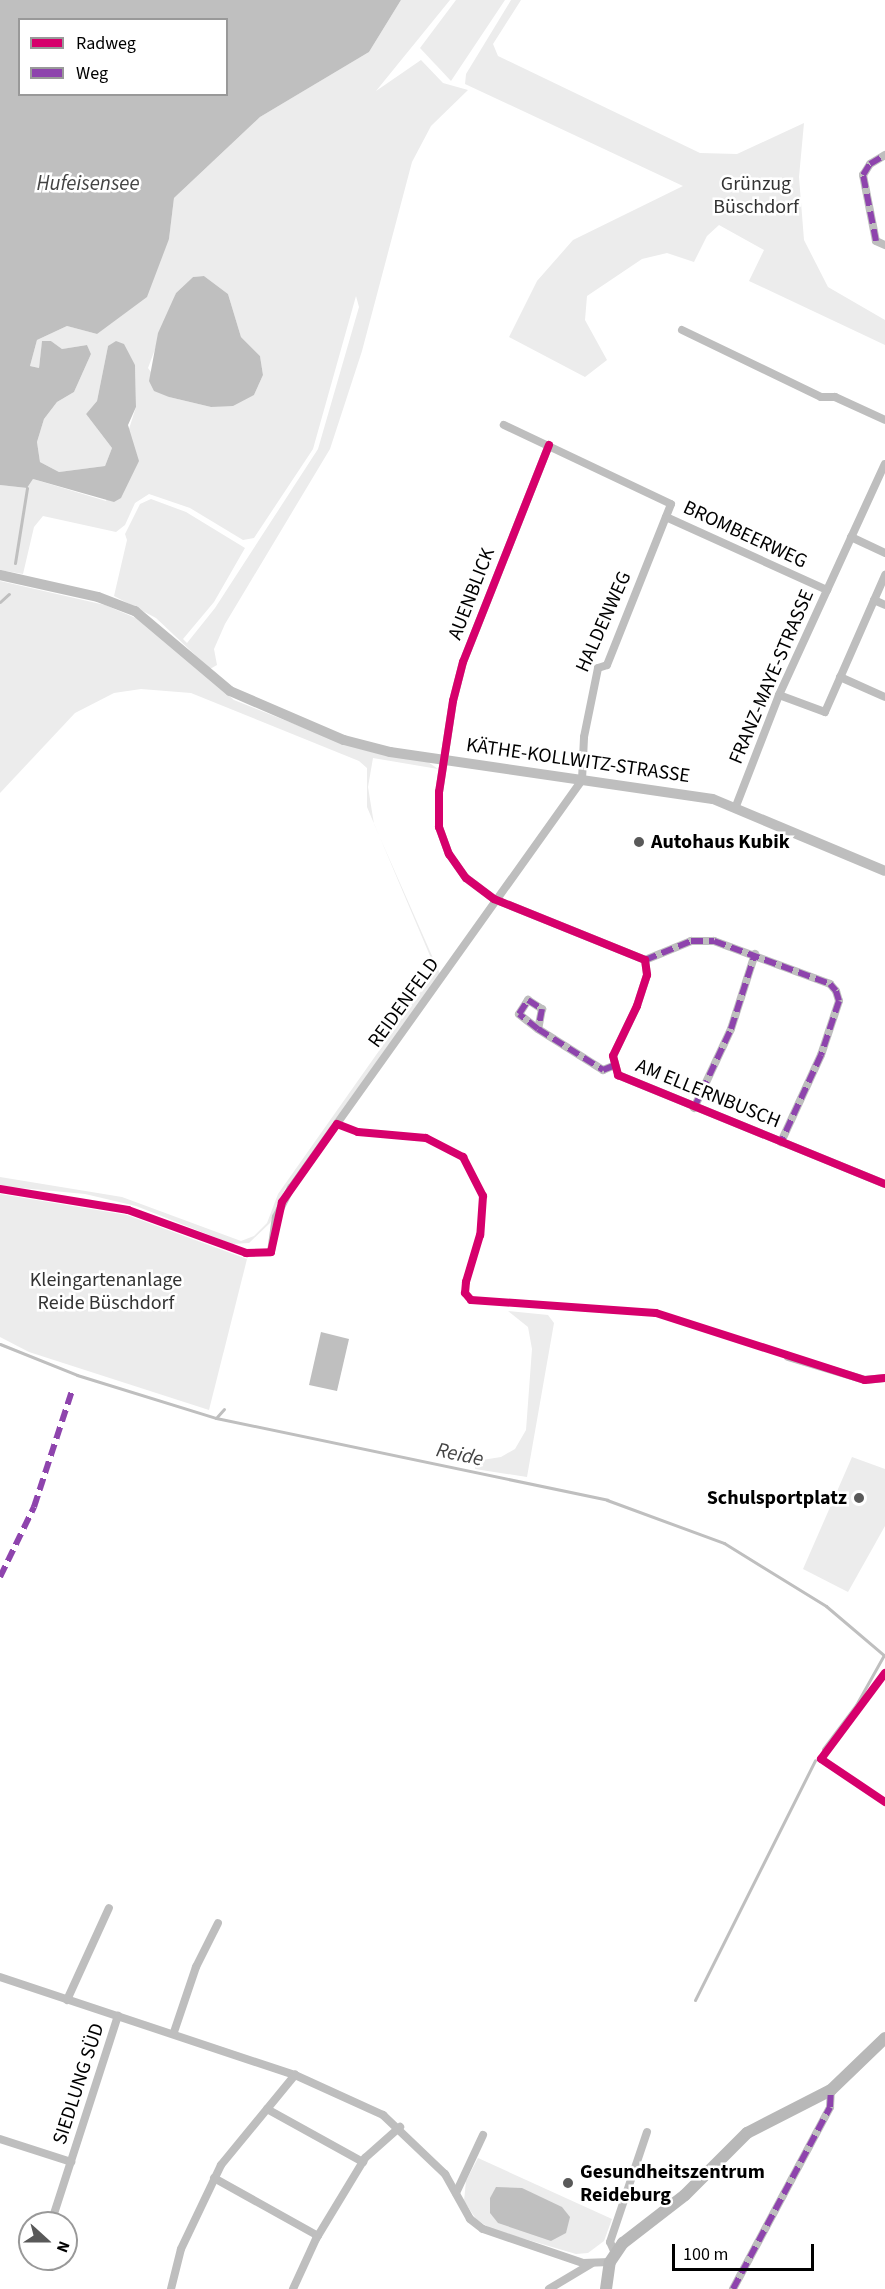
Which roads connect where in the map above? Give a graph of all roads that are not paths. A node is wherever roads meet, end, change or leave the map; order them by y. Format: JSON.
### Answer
{"nodes":[{"id":1,"x":885,"y":155,"type":"edge"},
{"id":2,"x":885,"y":245,"type":"edge"},
{"id":3,"x":682,"y":330,"type":"dead end"},
{"id":4,"x":885,"y":420,"type":"edge"},
{"id":5,"x":504,"y":425,"type":"dead end"},
{"id":6,"x":549,"y":445,"type":"junction"},
{"id":7,"x":885,"y":464,"type":"edge"},
{"id":8,"x":666,"y":517,"type":"junction"},
{"id":9,"x":851,"y":537,"type":"junction"},
{"id":10,"x":885,"y":553,"type":"edge"},
{"id":11,"x":885,"y":575,"type":"edge"},
{"id":12,"x":5,"y":576,"type":"edge"},
{"id":13,"x":826,"y":590,"type":"junction"},
{"id":14,"x":874,"y":600,"type":"junction"},
{"id":15,"x":885,"y":605,"type":"edge"},
{"id":16,"x":840,"y":677,"type":"junction"},
{"id":17,"x":779,"y":695,"type":"junction"},
{"id":18,"x":885,"y":697,"type":"edge"},
{"id":19,"x":444,"y":759,"type":"junction"},
{"id":20,"x":582,"y":780,"type":"junction"},
{"id":21,"x":736,"y":806,"type":"junction"},
{"id":22,"x":885,"y":871,"type":"edge"},
{"id":23,"x":494,"y":899,"type":"junction"},
{"id":24,"x":755,"y":954,"type":"junction"},
{"id":25,"x":645,"y":960,"type":"junction"},
{"id":26,"x":538,"y":1029,"type":"dead end"},
{"id":27,"x":613,"y":1066,"type":"junction"},
{"id":28,"x":694,"y":1108,"type":"junction"},
{"id":29,"x":781,"y":1142,"type":"junction"},
{"id":30,"x":885,"y":1184,"type":"edge"},
{"id":31,"x":271,"y":1252,"type":"dead end"},
{"id":32,"x":788,"y":1357,"type":"dead end"},
{"id":33,"x":885,"y":1378,"type":"edge"},
{"id":34,"x":109,"y":1908,"type":"dead end"},
{"id":35,"x":218,"y":1923,"type":"dead end"},
{"id":36,"x":0,"y":1977,"type":"edge"},
{"id":37,"x":68,"y":2000,"type":"junction"},
{"id":38,"x":118,"y":2016,"type":"junction"},
{"id":39,"x":174,"y":2032,"type":"junction"},
{"id":40,"x":885,"y":2038,"type":"edge"},
{"id":41,"x":295,"y":2075,"type":"junction"},
{"id":42,"x":831,"y":2090,"type":"junction"},
{"id":43,"x":267,"y":2109,"type":"junction"},
{"id":44,"x":400,"y":2127,"type":"junction"},
{"id":45,"x":647,"y":2132,"type":"dead end"},
{"id":46,"x":483,"y":2136,"type":"dead end"},
{"id":47,"x":0,"y":2139,"type":"edge"},
{"id":48,"x":71,"y":2162,"type":"junction"},
{"id":49,"x":363,"y":2162,"type":"junction"},
{"id":50,"x":214,"y":2178,"type":"junction"},
{"id":51,"x":456,"y":2193,"type":"junction"},
{"id":52,"x":55,"y":2211,"type":"edge"},
{"id":53,"x":318,"y":2236,"type":"junction"},
{"id":54,"x":612,"y":2258,"type":"junction"},
{"id":55,"x":591,"y":2264,"type":"junction"},
{"id":56,"x":171,"y":2289,"type":"edge"},
{"id":57,"x":293,"y":2289,"type":"edge"},
{"id":58,"x":549,"y":2289,"type":"edge"},
{"id":59,"x":606,"y":2289,"type":"edge"},
{"id":60,"x":733,"y":2289,"type":"edge"}],
"edges":[{"from":1,"to":2,"type":"street"},
{"from":3,"to":4,"type":"street"},
{"from":5,"to":6,"type":"street","name":"BROMBEERWEG"},
{"from":6,"to":8,"type":"street","name":"BROMBEERWEG"},
{"from":6,"to":19,"type":"street","name":"AUENBLICK"},
{"from":7,"to":9,"type":"street","name":"FRANZ-MAYE-STRASSE"},
{"from":8,"to":13,"type":"street","name":"BROMBEERWEG"},
{"from":8,"to":20,"type":"street","name":"HALDENWEG"},
{"from":9,"to":10,"type":"street"},
{"from":9,"to":13,"type":"street","name":"FRANZ-MAYE-STRASSE"},
{"from":11,"to":14,"type":"street"},
{"from":12,"to":19,"type":"street","name":"KÄTHE-KOLLWITZ-STRASSE"},
{"from":13,"to":17,"type":"street","name":"FRANZ-MAYE-STRASSE"},
{"from":14,"to":15,"type":"street"},
{"from":14,"to":16,"type":"street"},
{"from":16,"to":17,"type":"street"},
{"from":16,"to":18,"type":"street"},
{"from":17,"to":21,"type":"street","name":"FRANZ-MAYE-STRASSE"},
{"from":19,"to":20,"type":"street","name":"KÄTHE-KOLLWITZ-STRASSE"},
{"from":19,"to":23,"type":"street","name":"AUENBLICK"},
{"from":20,"to":21,"type":"street","name":"KÄTHE-KOLLWITZ-STRASSE"},
{"from":20,"to":23,"type":"street","name":"REIDENFELD"},
{"from":21,"to":22,"type":"street","name":"KÄTHE-KOLLWITZ-STRASSE"},
{"from":23,"to":25,"type":"street"},
{"from":23,"to":31,"type":"street","name":"REIDENFELD"},
{"from":24,"to":25,"type":"street"},
{"from":24,"to":28,"type":"street"},
{"from":24,"to":29,"type":"street"},
{"from":25,"to":27,"type":"street","name":"AM ELLERNBUSCH"},
{"from":26,"to":27,"type":"street"},
{"from":27,"to":28,"type":"street","name":"AM ELLERNBUSCH"},
{"from":28,"to":29,"type":"street","name":"AM ELLERNBUSCH"},
{"from":29,"to":30,"type":"street","name":"AM ELLERNBUSCH"},
{"from":32,"to":33,"type":"street"},
{"from":34,"to":37,"type":"street"},
{"from":35,"to":39,"type":"street"},
{"from":36,"to":37,"type":"street"},
{"from":37,"to":38,"type":"street"},
{"from":38,"to":39,"type":"street"},
{"from":38,"to":48,"type":"street","name":"SIEDLUNG SÜD"},
{"from":39,"to":41,"type":"street"},
{"from":40,"to":42,"type":"main road"},
{"from":41,"to":43,"type":"street"},
{"from":41,"to":44,"type":"street"},
{"from":42,"to":54,"type":"main road"},
{"from":42,"to":60,"type":"street"},
{"from":43,"to":49,"type":"street"},
{"from":43,"to":50,"type":"street"},
{"from":44,"to":49,"type":"street"},
{"from":44,"to":51,"type":"street"},
{"from":45,"to":54,"type":"street"},
{"from":46,"to":51,"type":"street"},
{"from":47,"to":48,"type":"street","name":"SIEDLUNG SÜD"},
{"from":48,"to":52,"type":"street","name":"SIEDLUNG SÜD"},
{"from":49,"to":53,"type":"street"},
{"from":50,"to":53,"type":"street"},
{"from":50,"to":56,"type":"street"},
{"from":51,"to":55,"type":"street"},
{"from":53,"to":57,"type":"street"},
{"from":54,"to":55,"type":"street"},
{"from":54,"to":59,"type":"main road"},
{"from":55,"to":58,"type":"street"}]}
